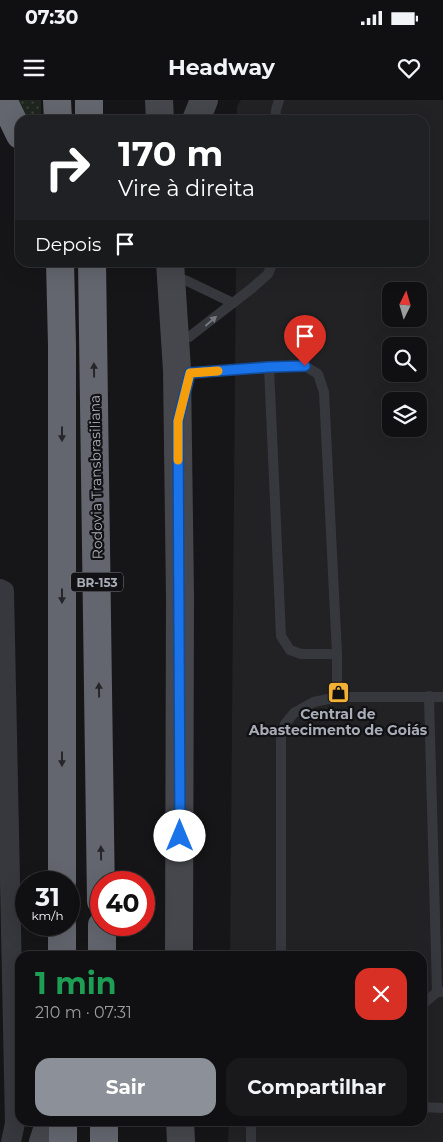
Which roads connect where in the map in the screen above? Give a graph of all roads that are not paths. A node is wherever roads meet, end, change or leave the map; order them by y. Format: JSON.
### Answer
{"nodes":[{"id":1,"x":3,"y":100,"type":"edge"},
{"id":2,"x":57,"y":100,"type":"edge"},
{"id":3,"x":89,"y":100,"type":"edge"},
{"id":4,"x":159,"y":100,"type":"edge"},
{"id":5,"x":204,"y":100,"type":"edge"},
{"id":6,"x":279,"y":100,"type":"edge"},
{"id":7,"x":58,"y":115,"type":"edge"},
{"id":8,"x":89,"y":115,"type":"edge"},
{"id":9,"x":160,"y":115,"type":"edge"},
{"id":10,"x":198,"y":115,"type":"edge"},
{"id":11,"x":276,"y":115,"type":"edge"},
{"id":12,"x":15,"y":125,"type":"edge"},
{"id":13,"x":46,"y":267,"type":"edge"},
{"id":14,"x":60,"y":267,"type":"edge"},
{"id":15,"x":92,"y":267,"type":"edge"},
{"id":16,"x":271,"y":267,"type":"edge"},
{"id":17,"x":180,"y":268,"type":"edge"},
{"id":18,"x":233,"y":303,"type":"junction"},
{"id":19,"x":189,"y":338,"type":"junction"},
{"id":20,"x":62,"y":346,"type":"junction"},
{"id":21,"x":269,"y":367,"type":"junction"},
{"id":22,"x":184,"y":372,"type":"junction"},
{"id":23,"x":2,"y":590,"type":"edge"},
{"id":24,"x":337,"y":654,"type":"junction"},
{"id":25,"x":429,"y":696,"type":"junction"},
{"id":26,"x":443,"y":696,"type":"edge"},
{"id":27,"x":337,"y":697,"type":"junction"},
{"id":28,"x":62,"y":871,"type":"edge"},
{"id":29,"x":101,"y":871,"type":"edge"},
{"id":30,"x":62,"y":936,"type":"edge"},
{"id":31,"x":102,"y":936,"type":"edge"},
{"id":32,"x":62,"y":951,"type":"edge"},
{"id":33,"x":102,"y":951,"type":"edge"},
{"id":34,"x":180,"y":951,"type":"edge"},
{"id":35,"x":281,"y":951,"type":"edge"},
{"id":36,"x":440,"y":992,"type":"edge"},
{"id":37,"x":427,"y":1001,"type":"edge"},
{"id":38,"x":427,"y":1107,"type":"edge"},
{"id":39,"x":443,"y":1108,"type":"edge"},
{"id":40,"x":48,"y":1126,"type":"edge"},
{"id":41,"x":62,"y":1126,"type":"edge"},
{"id":42,"x":104,"y":1126,"type":"edge"},
{"id":43,"x":180,"y":1126,"type":"edge"},
{"id":44,"x":251,"y":1126,"type":"edge"},
{"id":45,"x":11,"y":1142,"type":"edge"},
{"id":46,"x":42,"y":1142,"type":"edge"},
{"id":47,"x":63,"y":1142,"type":"edge"},
{"id":48,"x":104,"y":1142,"type":"edge"},
{"id":49,"x":181,"y":1142,"type":"edge"},
{"id":50,"x":250,"y":1142,"type":"edge"}],
"edges":[{"from":1,"to":12,"type":"highway"},
{"from":2,"to":7,"type":"highway"},
{"from":3,"to":8,"type":"highway"},
{"from":4,"to":9,"type":"street"},
{"from":5,"to":10,"type":"street"},
{"from":6,"to":11,"type":"lane"},
{"from":13,"to":20,"type":"highway"},
{"from":14,"to":20,"type":"highway","number":"BR-153"},
{"from":29,"to":15,"type":"highway","name":"Rodovia Transbrasiliana","number":"BR-153","one_way":true},
{"from":16,"to":18,"type":"lane"},
{"from":17,"to":18,"type":"lane"},
{"from":17,"to":19,"type":"street"},
{"from":17,"to":22,"type":"street"},
{"from":19,"to":18,"type":"lane","one_way":true},
{"from":19,"to":22,"type":"street"},
{"from":20,"to":28,"type":"highway","number":"BR-153","one_way":true},
{"from":21,"to":22,"type":"lane"},
{"from":21,"to":24,"type":"lane"},
{"from":21,"to":24,"type":"lane"},
{"from":22,"to":34,"type":"street"},
{"from":23,"to":45,"type":"street"},
{"from":24,"to":27,"type":"lane"},
{"from":25,"to":26,"type":"lane"},
{"from":25,"to":27,"type":"lane"},
{"from":25,"to":36,"type":"lane"},
{"from":27,"to":35,"type":"lane"},
{"from":30,"to":32,"type":"highway"},
{"from":31,"to":33,"type":"highway"},
{"from":36,"to":37,"type":"lane"},
{"from":38,"to":39,"type":"lane"},
{"from":40,"to":46,"type":"street"},
{"from":41,"to":47,"type":"highway"},
{"from":42,"to":48,"type":"highway"},
{"from":43,"to":49,"type":"street"},
{"from":44,"to":50,"type":"lane"}]}
